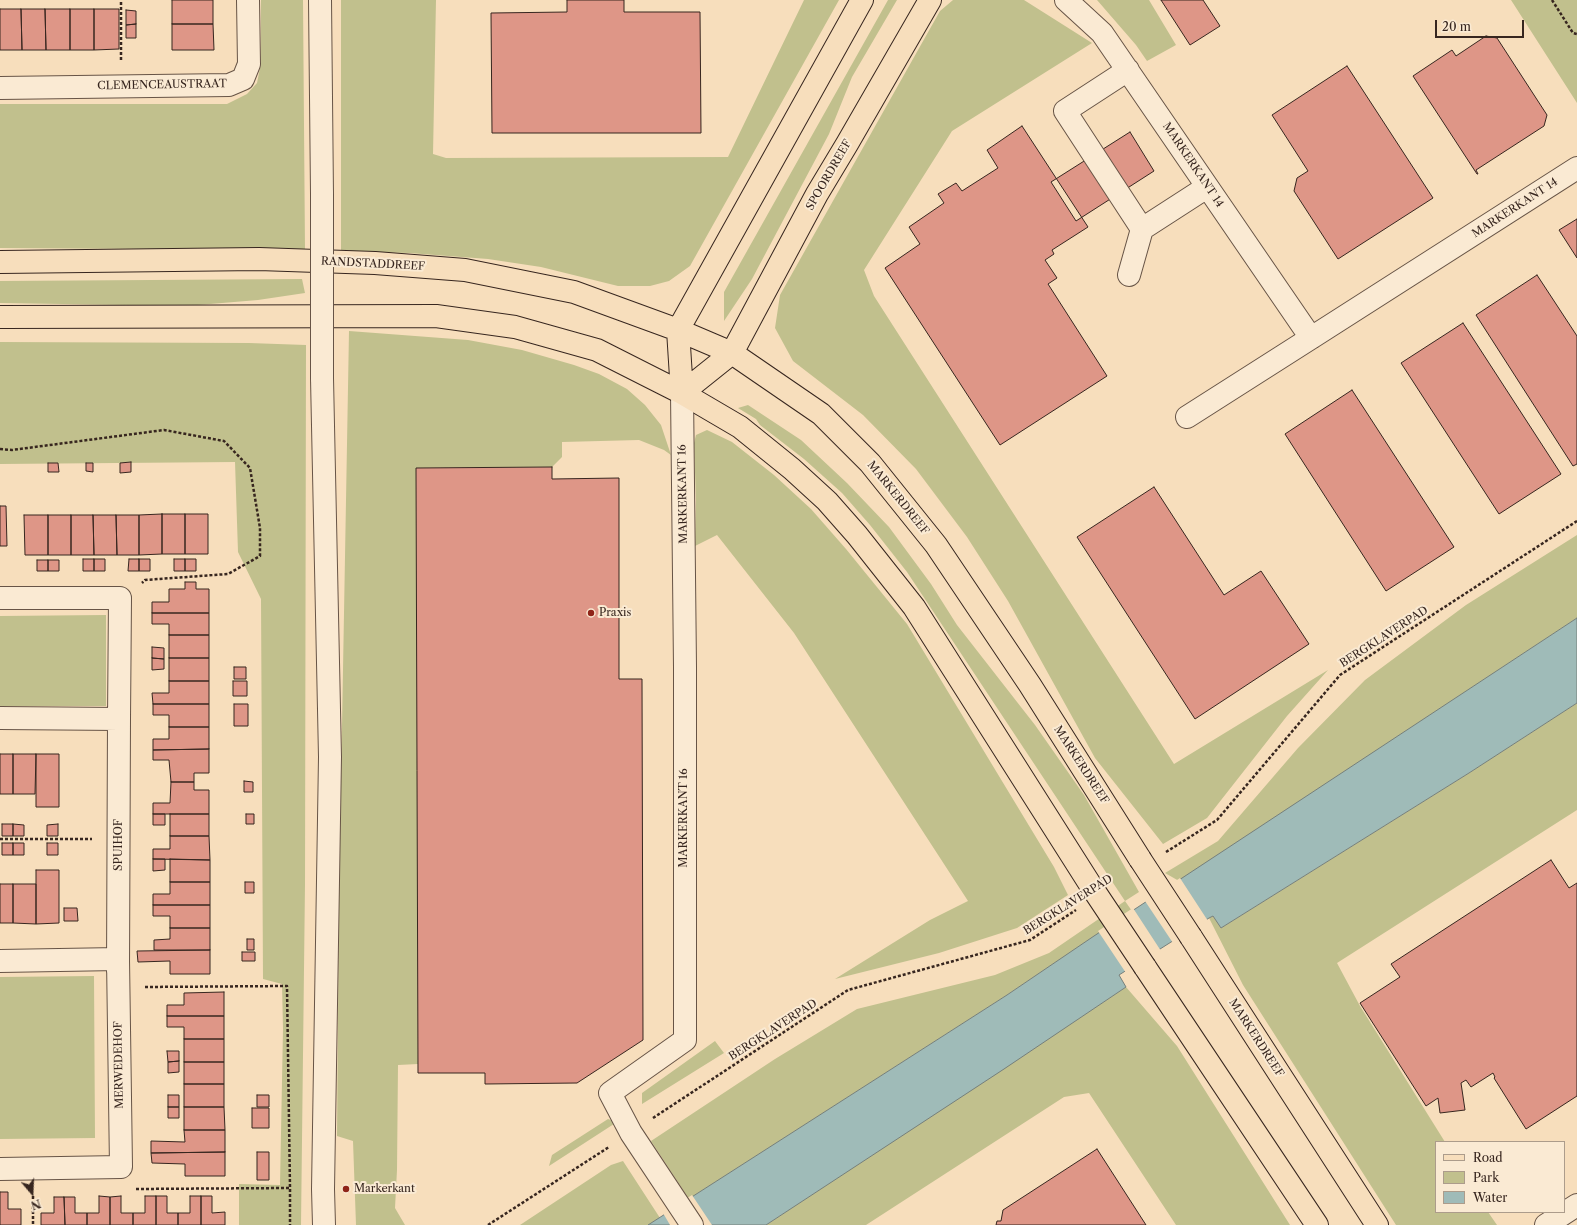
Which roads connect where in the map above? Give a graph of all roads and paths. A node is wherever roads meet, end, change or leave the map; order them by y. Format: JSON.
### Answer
{"nodes":[{"id":1,"x":121,"y":0,"type":"edge"},
{"id":2,"x":248,"y":0,"type":"edge"},
{"id":3,"x":320,"y":0,"type":"edge"},
{"id":4,"x":862,"y":0,"type":"edge"},
{"id":5,"x":930,"y":0,"type":"edge"},
{"id":6,"x":1066,"y":0,"type":"edge"},
{"id":7,"x":1552,"y":0,"type":"edge"},
{"id":8,"x":1577,"y":34,"type":"edge"},
{"id":9,"x":1128,"y":70,"type":"junction"},
{"id":10,"x":121,"y":86,"type":"junction"},
{"id":11,"x":0,"y":88,"type":"edge"},
{"id":12,"x":1577,"y":168,"type":"edge"},
{"id":13,"x":1207,"y":187,"type":"junction"},
{"id":14,"x":1142,"y":229,"type":"junction"},
{"id":15,"x":0,"y":262,"type":"edge"},
{"id":16,"x":1129,"y":275,"type":"dead end"},
{"id":17,"x":0,"y":317,"type":"edge"},
{"id":18,"x":678,"y":330,"type":"junction"},
{"id":19,"x":1311,"y":338,"type":"junction"},
{"id":20,"x":732,"y":353,"type":"junction"},
{"id":21,"x":682,"y":393,"type":"junction"},
{"id":22,"x":1187,"y":417,"type":"dead end"},
{"id":23,"x":0,"y":449,"type":"edge"},
{"id":24,"x":1577,"y":521,"type":"edge"},
{"id":25,"x":0,"y":598,"type":"edge"},
{"id":26,"x":120,"y":598,"type":"junction"},
{"id":27,"x":0,"y":718,"type":"edge"},
{"id":28,"x":119,"y":719,"type":"junction"},
{"id":29,"x":0,"y":839,"type":"edge"},
{"id":30,"x":119,"y":839,"type":"junction"},
{"id":31,"x":1163,"y":854,"type":"dead end"},
{"id":32,"x":1077,"y":910,"type":"dead end"},
{"id":33,"x":0,"y":961,"type":"edge"},
{"id":34,"x":118,"y":979,"type":"junction"},
{"id":35,"x":631,"y":1133,"type":"junction"},
{"id":36,"x":0,"y":1169,"type":"edge"},
{"id":37,"x":290,"y":1188,"type":"junction"},
{"id":38,"x":33,"y":1189,"type":"dead end"},
{"id":39,"x":134,"y":1189,"type":"dead end"},
{"id":40,"x":1577,"y":1205,"type":"edge"},
{"id":41,"x":1565,"y":1213,"type":"edge"},
{"id":42,"x":1565,"y":1213,"type":"edge"},
{"id":43,"x":33,"y":1225,"type":"edge"},
{"id":44,"x":290,"y":1225,"type":"edge"},
{"id":45,"x":324,"y":1225,"type":"edge"},
{"id":46,"x":488,"y":1225,"type":"edge"},
{"id":47,"x":692,"y":1225,"type":"edge"},
{"id":48,"x":1317,"y":1225,"type":"edge"},
{"id":49,"x":1376,"y":1225,"type":"edge"},
{"id":50,"x":1546,"y":1225,"type":"edge"}],
"edges":[{"from":1,"to":10,"type":"path"},
{"from":2,"to":10,"type":"street","name":"CLEMENCEAUSTRAAT"},
{"from":3,"to":45,"type":"street","bridge":true},
{"from":4,"to":18,"type":"main road"},
{"from":5,"to":20,"type":"main road","name":"SPOORDREEF"},
{"from":6,"to":9,"type":"street","name":"MARKERKANT 14"},
{"from":7,"to":8,"type":"path"},
{"from":9,"to":13,"type":"street","name":"MARKERKANT 14"},
{"from":9,"to":14,"type":"street"},
{"from":10,"to":11,"type":"street","name":"CLEMENCEAUSTRAAT"},
{"from":12,"to":19,"type":"street","name":"MARKERKANT 14"},
{"from":13,"to":14,"type":"street"},
{"from":13,"to":19,"type":"street","name":"MARKERKANT 14"},
{"from":14,"to":16,"type":"street"},
{"from":15,"to":18,"type":"main road","name":"RANDSTADDREEF"},
{"from":17,"to":21,"type":"main road"},
{"from":18,"to":20,"type":"main road","name":"RANDSTADDREEF"},
{"from":18,"to":21,"type":"main road"},
{"from":19,"to":22,"type":"street","name":"MARKERKANT 14"},
{"from":20,"to":21,"type":"main road"},
{"from":20,"to":49,"type":"main road","name":"MARKERDREEF","bridge":true},
{"from":21,"to":35,"type":"street","name":"MARKERKANT 16"},
{"from":21,"to":48,"type":"main road","bridge":true},
{"from":23,"to":26,"type":"path"},
{"from":24,"to":31,"type":"path","name":"BERGKLAVERPAD"},
{"from":25,"to":26,"type":"street"},
{"from":26,"to":28,"type":"street","name":"SPUIHOF"},
{"from":27,"to":28,"type":"street"},
{"from":28,"to":30,"type":"street","name":"SPUIHOF"},
{"from":29,"to":30,"type":"path"},
{"from":30,"to":34,"type":"street","name":"SPUIHOF"},
{"from":32,"to":35,"type":"path","name":"BERGKLAVERPAD"},
{"from":33,"to":34,"type":"street"},
{"from":34,"to":36,"type":"street","name":"MERWEDEHOF"},
{"from":34,"to":37,"type":"path"},
{"from":35,"to":46,"type":"path","name":"BERGKLAVERPAD"},
{"from":35,"to":47,"type":"street","name":"MARKERKANT 16"},
{"from":37,"to":39,"type":"path"},
{"from":37,"to":44,"type":"path"},
{"from":38,"to":43,"type":"path"},
{"from":40,"to":41,"type":"street"},
{"from":42,"to":50,"type":"street"}]}
